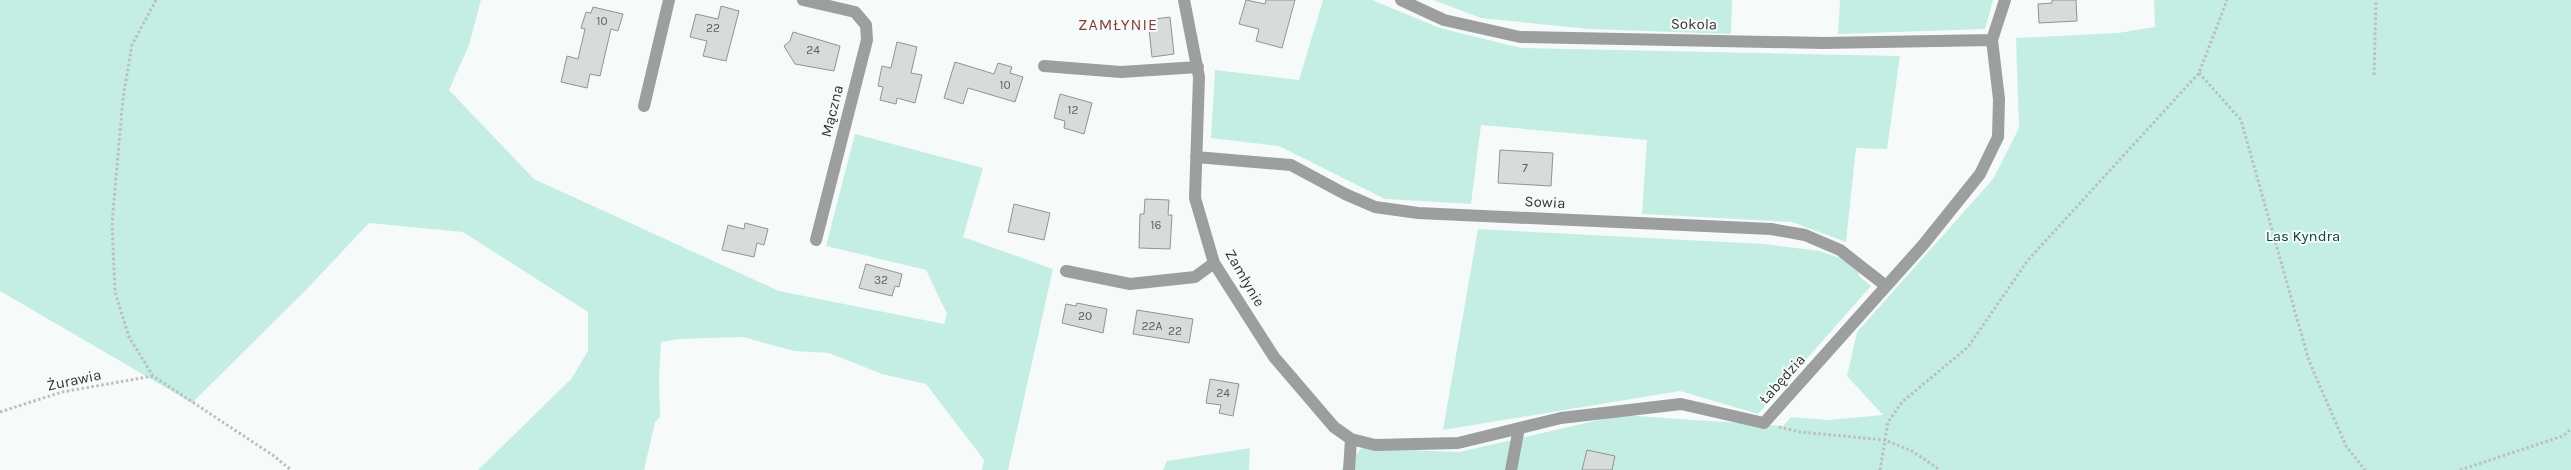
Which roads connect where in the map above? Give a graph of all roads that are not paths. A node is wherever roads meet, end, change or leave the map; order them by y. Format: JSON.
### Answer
{"nodes":[{"id":1,"x":669,"y":0,"type":"edge"},
{"id":2,"x":803,"y":0,"type":"edge"},
{"id":3,"x":1184,"y":0,"type":"edge"},
{"id":4,"x":1401,"y":0,"type":"edge"},
{"id":5,"x":2005,"y":0,"type":"edge"},
{"id":6,"x":836,"y":4,"type":"edge"},
{"id":7,"x":1992,"y":40,"type":"junction"},
{"id":8,"x":1044,"y":66,"type":"dead end"},
{"id":9,"x":1198,"y":68,"type":"junction"},
{"id":10,"x":644,"y":106,"type":"dead end"},
{"id":11,"x":1196,"y":157,"type":"junction"},
{"id":12,"x":816,"y":240,"type":"dead end"},
{"id":13,"x":1214,"y":263,"type":"junction"},
{"id":14,"x":1066,"y":271,"type":"dead end"},
{"id":15,"x":1886,"y":286,"type":"junction"},
{"id":16,"x":1520,"y":428,"type":"junction"},
{"id":17,"x":1351,"y":439,"type":"junction"},
{"id":18,"x":1349,"y":470,"type":"edge"},
{"id":19,"x":1510,"y":470,"type":"edge"}],
"edges":[{"from":1,"to":10,"type":"street"},
{"from":2,"to":6,"type":"street","name":"Mączna"},
{"from":3,"to":9,"type":"street","name":"Zamłynie"},
{"from":4,"to":7,"type":"street","name":"Sokola"},
{"from":5,"to":7,"type":"street","name":"Łabędzia"},
{"from":6,"to":12,"type":"street","name":"Mączna"},
{"from":7,"to":15,"type":"street","name":"Łabędzia"},
{"from":8,"to":9,"type":"street"},
{"from":9,"to":11,"type":"street","name":"Zamłynie"},
{"from":11,"to":13,"type":"street","name":"Zamłynie"},
{"from":11,"to":15,"type":"street","name":"Sowia"},
{"from":13,"to":14,"type":"street"},
{"from":13,"to":17,"type":"street","name":"Zamłynie"},
{"from":15,"to":16,"type":"street","name":"Łabędzia"},
{"from":16,"to":17,"type":"street","name":"Łabędzia"},
{"from":16,"to":19,"type":"street"},
{"from":17,"to":18,"type":"street"}]}
